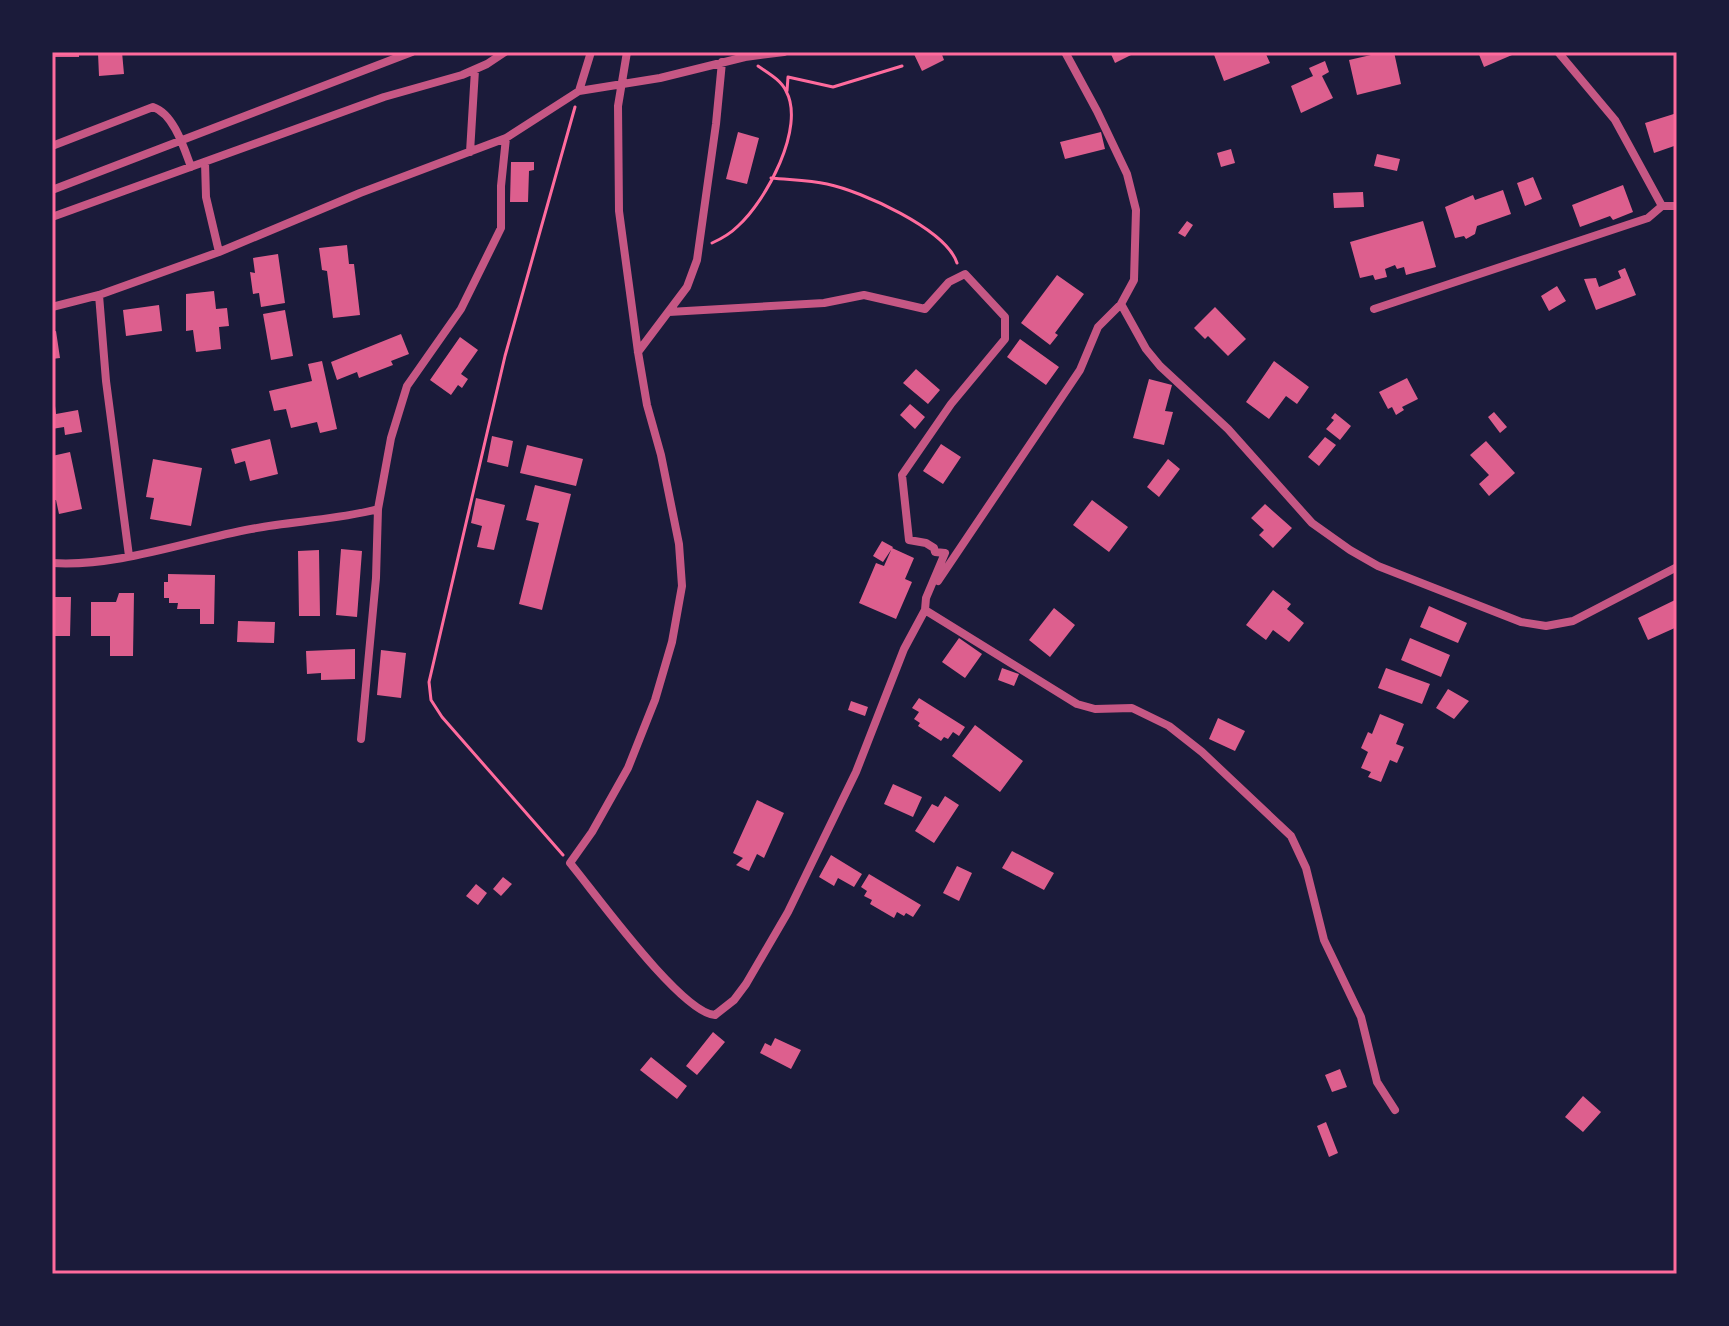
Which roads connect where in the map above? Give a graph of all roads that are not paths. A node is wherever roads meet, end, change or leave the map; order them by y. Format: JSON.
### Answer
{"nodes":[{"id":1,"x":412,"y":52,"type":"edge"},
{"id":2,"x":505,"y":52,"type":"edge"},
{"id":3,"x":591,"y":52,"type":"edge"},
{"id":4,"x":627,"y":52,"type":"edge"},
{"id":5,"x":735,"y":52,"type":"edge"},
{"id":6,"x":784,"y":52,"type":"edge"},
{"id":7,"x":1065,"y":52,"type":"edge"},
{"id":8,"x":1558,"y":52,"type":"edge"},
{"id":9,"x":745,"y":57,"type":"junction"},
{"id":10,"x":722,"y":62,"type":"junction"},
{"id":11,"x":475,"y":70,"type":"junction"},
{"id":12,"x":621,"y":85,"type":"junction"},
{"id":13,"x":579,"y":91,"type":"junction"},
{"id":14,"x":506,"y":138,"type":"junction"},
{"id":15,"x":181,"y":141,"type":"junction"},
{"id":16,"x":52,"y":146,"type":"edge"},
{"id":17,"x":470,"y":152,"type":"junction"},
{"id":18,"x":205,"y":162,"type":"junction"},
{"id":19,"x":191,"y":167,"type":"junction"},
{"id":20,"x":52,"y":190,"type":"edge"},
{"id":21,"x":1662,"y":206,"type":"junction"},
{"id":22,"x":1677,"y":206,"type":"edge"},
{"id":23,"x":52,"y":217,"type":"edge"},
{"id":24,"x":219,"y":252,"type":"junction"},
{"id":25,"x":99,"y":295,"type":"junction"},
{"id":26,"x":1121,"y":304,"type":"junction"},
{"id":27,"x":52,"y":307,"type":"edge"},
{"id":28,"x":1374,"y":309,"type":"dead end"},
{"id":29,"x":669,"y":312,"type":"junction"},
{"id":30,"x":638,"y":352,"type":"junction"},
{"id":31,"x":378,"y":509,"type":"junction"},
{"id":32,"x":129,"y":556,"type":"junction"},
{"id":33,"x":52,"y":563,"type":"edge"},
{"id":34,"x":1677,"y":567,"type":"edge"},
{"id":35,"x":926,"y":598,"type":"junction"},
{"id":36,"x":925,"y":610,"type":"junction"},
{"id":37,"x":361,"y":739,"type":"dead end"},
{"id":38,"x":1395,"y":1110,"type":"dead end"}],
"edges":[{"from":1,"to":15,"type":"street"},
{"from":2,"to":11,"type":"street"},
{"from":3,"to":13,"type":"street"},
{"from":4,"to":12,"type":"street"},
{"from":5,"to":9,"type":"street"},
{"from":6,"to":9,"type":"street"},
{"from":7,"to":26,"type":"street"},
{"from":8,"to":21,"type":"street"},
{"from":9,"to":10,"type":"street"},
{"from":10,"to":12,"type":"street"},
{"from":10,"to":29,"type":"street"},
{"from":11,"to":17,"type":"street"},
{"from":11,"to":18,"type":"street"},
{"from":12,"to":13,"type":"street"},
{"from":12,"to":30,"type":"street"},
{"from":13,"to":14,"type":"street"},
{"from":14,"to":17,"type":"street"},
{"from":14,"to":31,"type":"street"},
{"from":15,"to":16,"type":"street"},
{"from":15,"to":19,"type":"street"},
{"from":15,"to":20,"type":"street"},
{"from":17,"to":24,"type":"street"},
{"from":18,"to":19,"type":"street"},
{"from":18,"to":24,"type":"street"},
{"from":19,"to":23,"type":"street"},
{"from":21,"to":22,"type":"street"},
{"from":21,"to":28,"type":"street"},
{"from":24,"to":25,"type":"street"},
{"from":25,"to":27,"type":"street"},
{"from":25,"to":32,"type":"street"},
{"from":26,"to":34,"type":"street"},
{"from":26,"to":35,"type":"street"},
{"from":29,"to":30,"type":"street"},
{"from":29,"to":35,"type":"street"},
{"from":30,"to":36,"type":"street"},
{"from":31,"to":32,"type":"street"},
{"from":31,"to":37,"type":"street"},
{"from":32,"to":33,"type":"street"},
{"from":35,"to":36,"type":"street"},
{"from":36,"to":38,"type":"street"}]}
